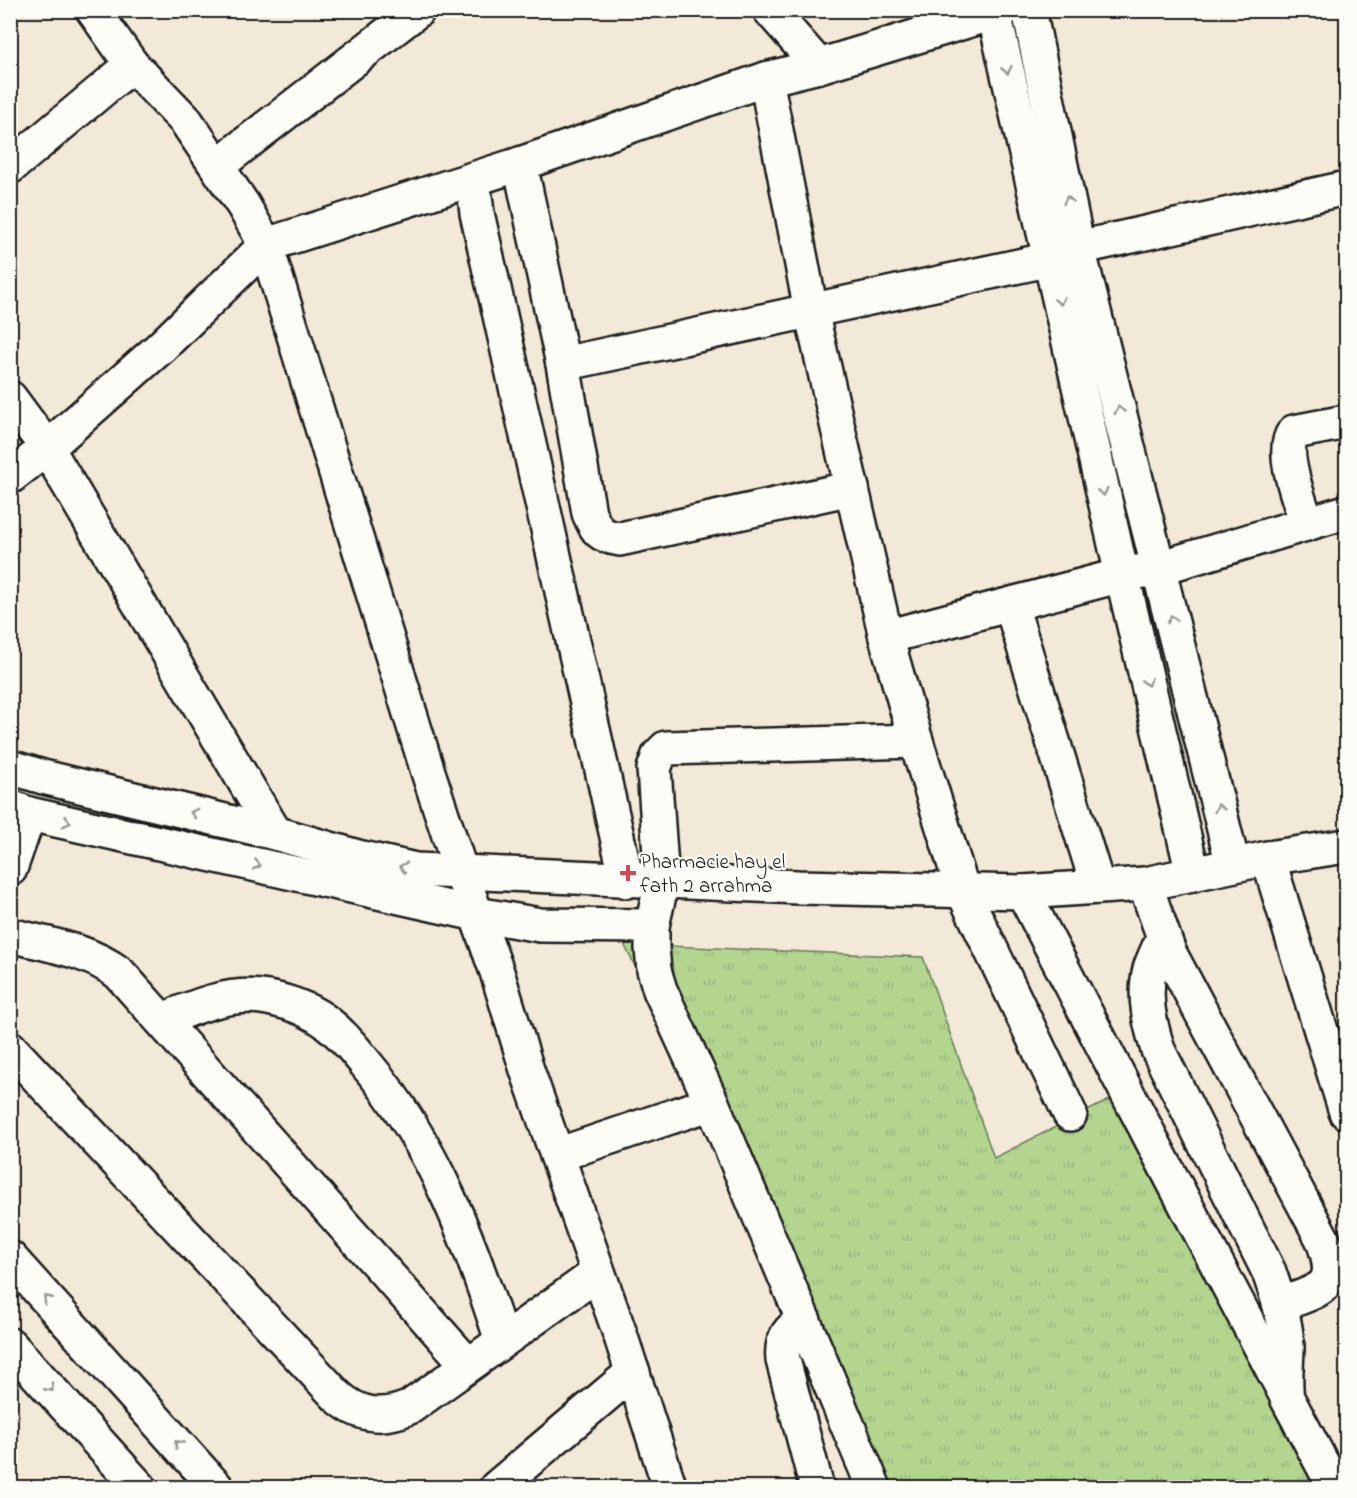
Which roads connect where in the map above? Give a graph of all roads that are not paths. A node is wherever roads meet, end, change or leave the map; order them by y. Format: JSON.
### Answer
{"nodes":[{"id":1,"x":93,"y":10,"type":"edge"},
{"id":2,"x":418,"y":10,"type":"edge"},
{"id":3,"x":770,"y":10,"type":"edge"},
{"id":4,"x":1029,"y":10,"type":"edge"},
{"id":5,"x":998,"y":12,"type":"edge"},
{"id":6,"x":132,"y":65,"type":"junction"},
{"id":7,"x":819,"y":66,"type":"junction"},
{"id":8,"x":766,"y":79,"type":"junction"},
{"id":9,"x":520,"y":164,"type":"junction"},
{"id":10,"x":217,"y":166,"type":"junction"},
{"id":11,"x":10,"y":167,"type":"edge"},
{"id":12,"x":473,"y":179,"type":"junction"},
{"id":13,"x":1347,"y":188,"type":"edge"},
{"id":14,"x":266,"y":245,"type":"junction"},
{"id":15,"x":1065,"y":253,"type":"junction"},
{"id":16,"x":811,"y":311,"type":"junction"},
{"id":17,"x":563,"y":364,"type":"junction"},
{"id":18,"x":10,"y":398,"type":"edge"},
{"id":19,"x":1347,"y":422,"type":"edge"},
{"id":20,"x":46,"y":448,"type":"junction"},
{"id":21,"x":10,"y":477,"type":"edge"},
{"id":22,"x":852,"y":488,"type":"junction"},
{"id":23,"x":1347,"y":512,"type":"edge"},
{"id":24,"x":1307,"y":524,"type":"junction"},
{"id":25,"x":1159,"y":568,"type":"junction"},
{"id":26,"x":1122,"y":575,"type":"junction"},
{"id":27,"x":1011,"y":605,"type":"junction"},
{"id":28,"x":886,"y":637,"type":"junction"},
{"id":29,"x":916,"y":741,"type":"junction"},
{"id":30,"x":10,"y":767,"type":"edge"},
{"id":31,"x":20,"y":810,"type":"edge"},
{"id":32,"x":275,"y":832,"type":"junction"},
{"id":33,"x":1347,"y":846,"type":"edge"},
{"id":34,"x":1268,"y":858,"type":"junction"},
{"id":35,"x":1233,"y":865,"type":"junction"},
{"id":36,"x":10,"y":869,"type":"edge"},
{"id":37,"x":461,"y":872,"type":"junction"},
{"id":38,"x":1193,"y":874,"type":"junction"},
{"id":39,"x":627,"y":881,"type":"junction"},
{"id":40,"x":662,"y":882,"type":"junction"},
{"id":41,"x":1145,"y":884,"type":"junction"},
{"id":42,"x":1098,"y":887,"type":"junction"},
{"id":43,"x":963,"y":891,"type":"junction"},
{"id":44,"x":1023,"y":892,"type":"junction"},
{"id":45,"x":476,"y":914,"type":"junction"},
{"id":46,"x":652,"y":926,"type":"junction"},
{"id":47,"x":10,"y":934,"type":"edge"},
{"id":48,"x":1163,"y":938,"type":"junction"},
{"id":49,"x":163,"y":1020,"type":"junction"},
{"id":50,"x":10,"y":1048,"type":"edge"},
{"id":51,"x":712,"y":1102,"type":"junction"},
{"id":52,"x":1347,"y":1112,"type":"edge"},
{"id":53,"x":1070,"y":1114,"type":"dead end"},
{"id":54,"x":557,"y":1155,"type":"junction"},
{"id":55,"x":10,"y":1258,"type":"edge"},
{"id":56,"x":598,"y":1273,"type":"junction"},
{"id":57,"x":1280,"y":1305,"type":"junction"},
{"id":58,"x":804,"y":1320,"type":"junction"},
{"id":59,"x":502,"y":1341,"type":"junction"},
{"id":60,"x":10,"y":1345,"type":"edge"},
{"id":61,"x":468,"y":1365,"type":"junction"},
{"id":62,"x":633,"y":1372,"type":"junction"},
{"id":63,"x":1287,"y":1398,"type":"junction"},
{"id":64,"x":140,"y":1488,"type":"edge"},
{"id":65,"x":217,"y":1488,"type":"edge"},
{"id":66,"x":496,"y":1488,"type":"edge"},
{"id":67,"x":670,"y":1488,"type":"edge"},
{"id":68,"x":817,"y":1488,"type":"edge"},
{"id":69,"x":874,"y":1488,"type":"edge"},
{"id":70,"x":1335,"y":1488,"type":"edge"}],
"edges":[{"from":1,"to":6,"type":"street"},
{"from":2,"to":10,"type":"street"},
{"from":3,"to":7,"type":"street"},
{"from":15,"to":4,"type":"street","one_way":true},
{"from":5,"to":7,"type":"street"},
{"from":5,"to":15,"type":"street","one_way":true},
{"from":6,"to":10,"type":"street"},
{"from":6,"to":11,"type":"street"},
{"from":7,"to":8,"type":"street"},
{"from":8,"to":9,"type":"street"},
{"from":8,"to":16,"type":"street"},
{"from":9,"to":12,"type":"street"},
{"from":9,"to":17,"type":"street"},
{"from":10,"to":14,"type":"street"},
{"from":12,"to":14,"type":"street"},
{"from":12,"to":39,"type":"street"},
{"from":13,"to":15,"type":"street"},
{"from":14,"to":20,"type":"street"},
{"from":14,"to":37,"type":"street"},
{"from":15,"to":16,"type":"street"},
{"from":25,"to":15,"type":"street","one_way":true},
{"from":15,"to":26,"type":"street","one_way":true},
{"from":16,"to":17,"type":"street"},
{"from":16,"to":22,"type":"street"},
{"from":17,"to":22,"type":"street"},
{"from":18,"to":20,"type":"street"},
{"from":19,"to":24,"type":"street"},
{"from":20,"to":21,"type":"street"},
{"from":20,"to":32,"type":"street"},
{"from":22,"to":28,"type":"street"},
{"from":23,"to":24,"type":"street"},
{"from":24,"to":25,"type":"street"},
{"from":25,"to":26,"type":"street"},
{"from":35,"to":25,"type":"street","one_way":true},
{"from":26,"to":27,"type":"street"},
{"from":26,"to":38,"type":"street","one_way":true},
{"from":27,"to":28,"type":"street"},
{"from":27,"to":42,"type":"street"},
{"from":28,"to":29,"type":"street"},
{"from":29,"to":40,"type":"street"},
{"from":29,"to":43,"type":"street"},
{"from":32,"to":30,"type":"street","one_way":true},
{"from":31,"to":36,"type":"street"},
{"from":31,"to":45,"type":"street","one_way":true},
{"from":37,"to":32,"type":"street","one_way":true},
{"from":33,"to":34,"type":"street"},
{"from":34,"to":35,"type":"street"},
{"from":34,"to":52,"type":"street"},
{"from":35,"to":38,"type":"street"},
{"from":37,"to":39,"type":"street"},
{"from":37,"to":45,"type":"street"},
{"from":38,"to":41,"type":"street"},
{"from":39,"to":40,"type":"street"},
{"from":40,"to":43,"type":"street"},
{"from":40,"to":46,"type":"street"},
{"from":41,"to":42,"type":"street"},
{"from":41,"to":48,"type":"street"},
{"from":42,"to":44,"type":"street"},
{"from":43,"to":44,"type":"street"},
{"from":43,"to":53,"type":"street"},
{"from":44,"to":63,"type":"street"},
{"from":45,"to":46,"type":"street"},
{"from":45,"to":54,"type":"street"},
{"from":46,"to":51,"type":"street"},
{"from":47,"to":49,"type":"street"},
{"from":48,"to":57,"type":"street"},
{"from":48,"to":57,"type":"street"},
{"from":49,"to":59,"type":"street"},
{"from":49,"to":61,"type":"street"},
{"from":50,"to":61,"type":"street"},
{"from":51,"to":54,"type":"street"},
{"from":51,"to":58,"type":"street"},
{"from":54,"to":56,"type":"street"},
{"from":65,"to":55,"type":"street","one_way":true},
{"from":56,"to":59,"type":"street"},
{"from":56,"to":62,"type":"street"},
{"from":57,"to":63,"type":"street"},
{"from":58,"to":68,"type":"street"},
{"from":58,"to":69,"type":"street"},
{"from":59,"to":61,"type":"street"},
{"from":60,"to":64,"type":"street","one_way":true},
{"from":62,"to":66,"type":"street"},
{"from":62,"to":67,"type":"street"},
{"from":63,"to":70,"type":"street"}]}
